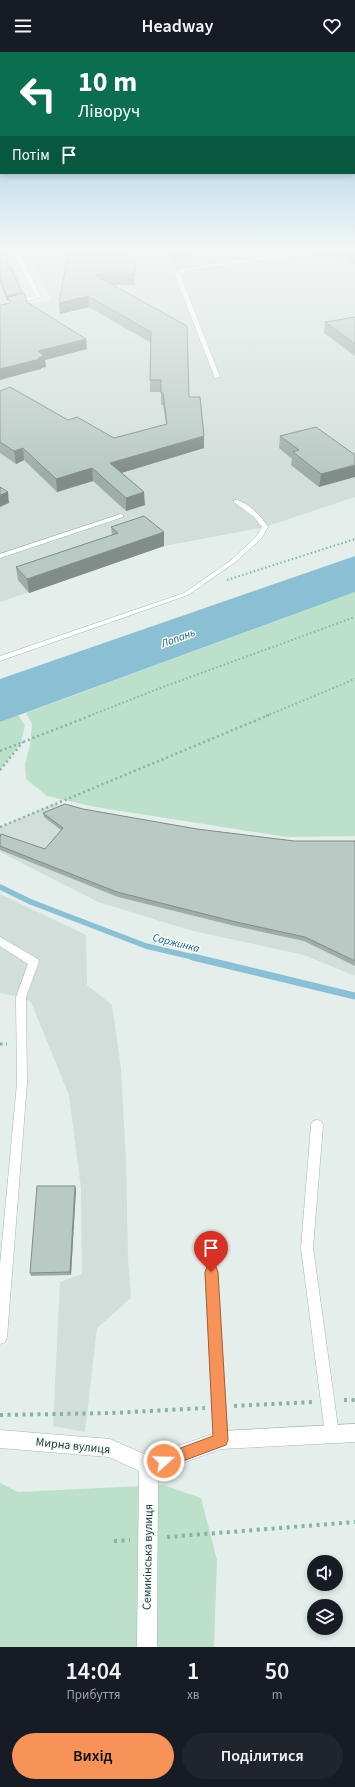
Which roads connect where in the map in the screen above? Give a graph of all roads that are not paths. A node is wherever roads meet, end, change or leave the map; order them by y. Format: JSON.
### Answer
{"nodes":[{"id":1,"x":196,"y":324,"type":"edge"},
{"id":2,"x":216,"y":377,"type":"dead end"},
{"id":3,"x":236,"y":501,"type":"dead end"},
{"id":4,"x":121,"y":516,"type":"dead end"},
{"id":5,"x":0,"y":556,"type":"edge"},
{"id":6,"x":0,"y":659,"type":"edge"},
{"id":7,"x":0,"y":941,"type":"edge"},
{"id":8,"x":317,"y":1125,"type":"dead end"},
{"id":9,"x":211,"y":1272,"type":"dead end"},
{"id":10,"x":0,"y":1337,"type":"edge"},
{"id":11,"x":355,"y":1433,"type":"edge"},
{"id":12,"x":332,"y":1434,"type":"junction"},
{"id":13,"x":0,"y":1438,"type":"edge"},
{"id":14,"x":220,"y":1440,"type":"junction"},
{"id":15,"x":149,"y":1466,"type":"junction"},
{"id":16,"x":148,"y":1647,"type":"edge"}],
"edges":[{"from":1,"to":2,"type":"street"},
{"from":3,"to":6,"type":"lane"},
{"from":4,"to":5,"type":"lane"},
{"from":7,"to":10,"type":"lane"},
{"from":8,"to":12,"type":"lane"},
{"from":9,"to":14,"type":"lane"},
{"from":11,"to":12,"type":"street"},
{"from":12,"to":14,"type":"street"},
{"from":13,"to":15,"type":"street","name":"Мирна вулиця"},
{"from":14,"to":15,"type":"street"},
{"from":15,"to":16,"type":"street","name":"Семикінська вулиця"}]}
